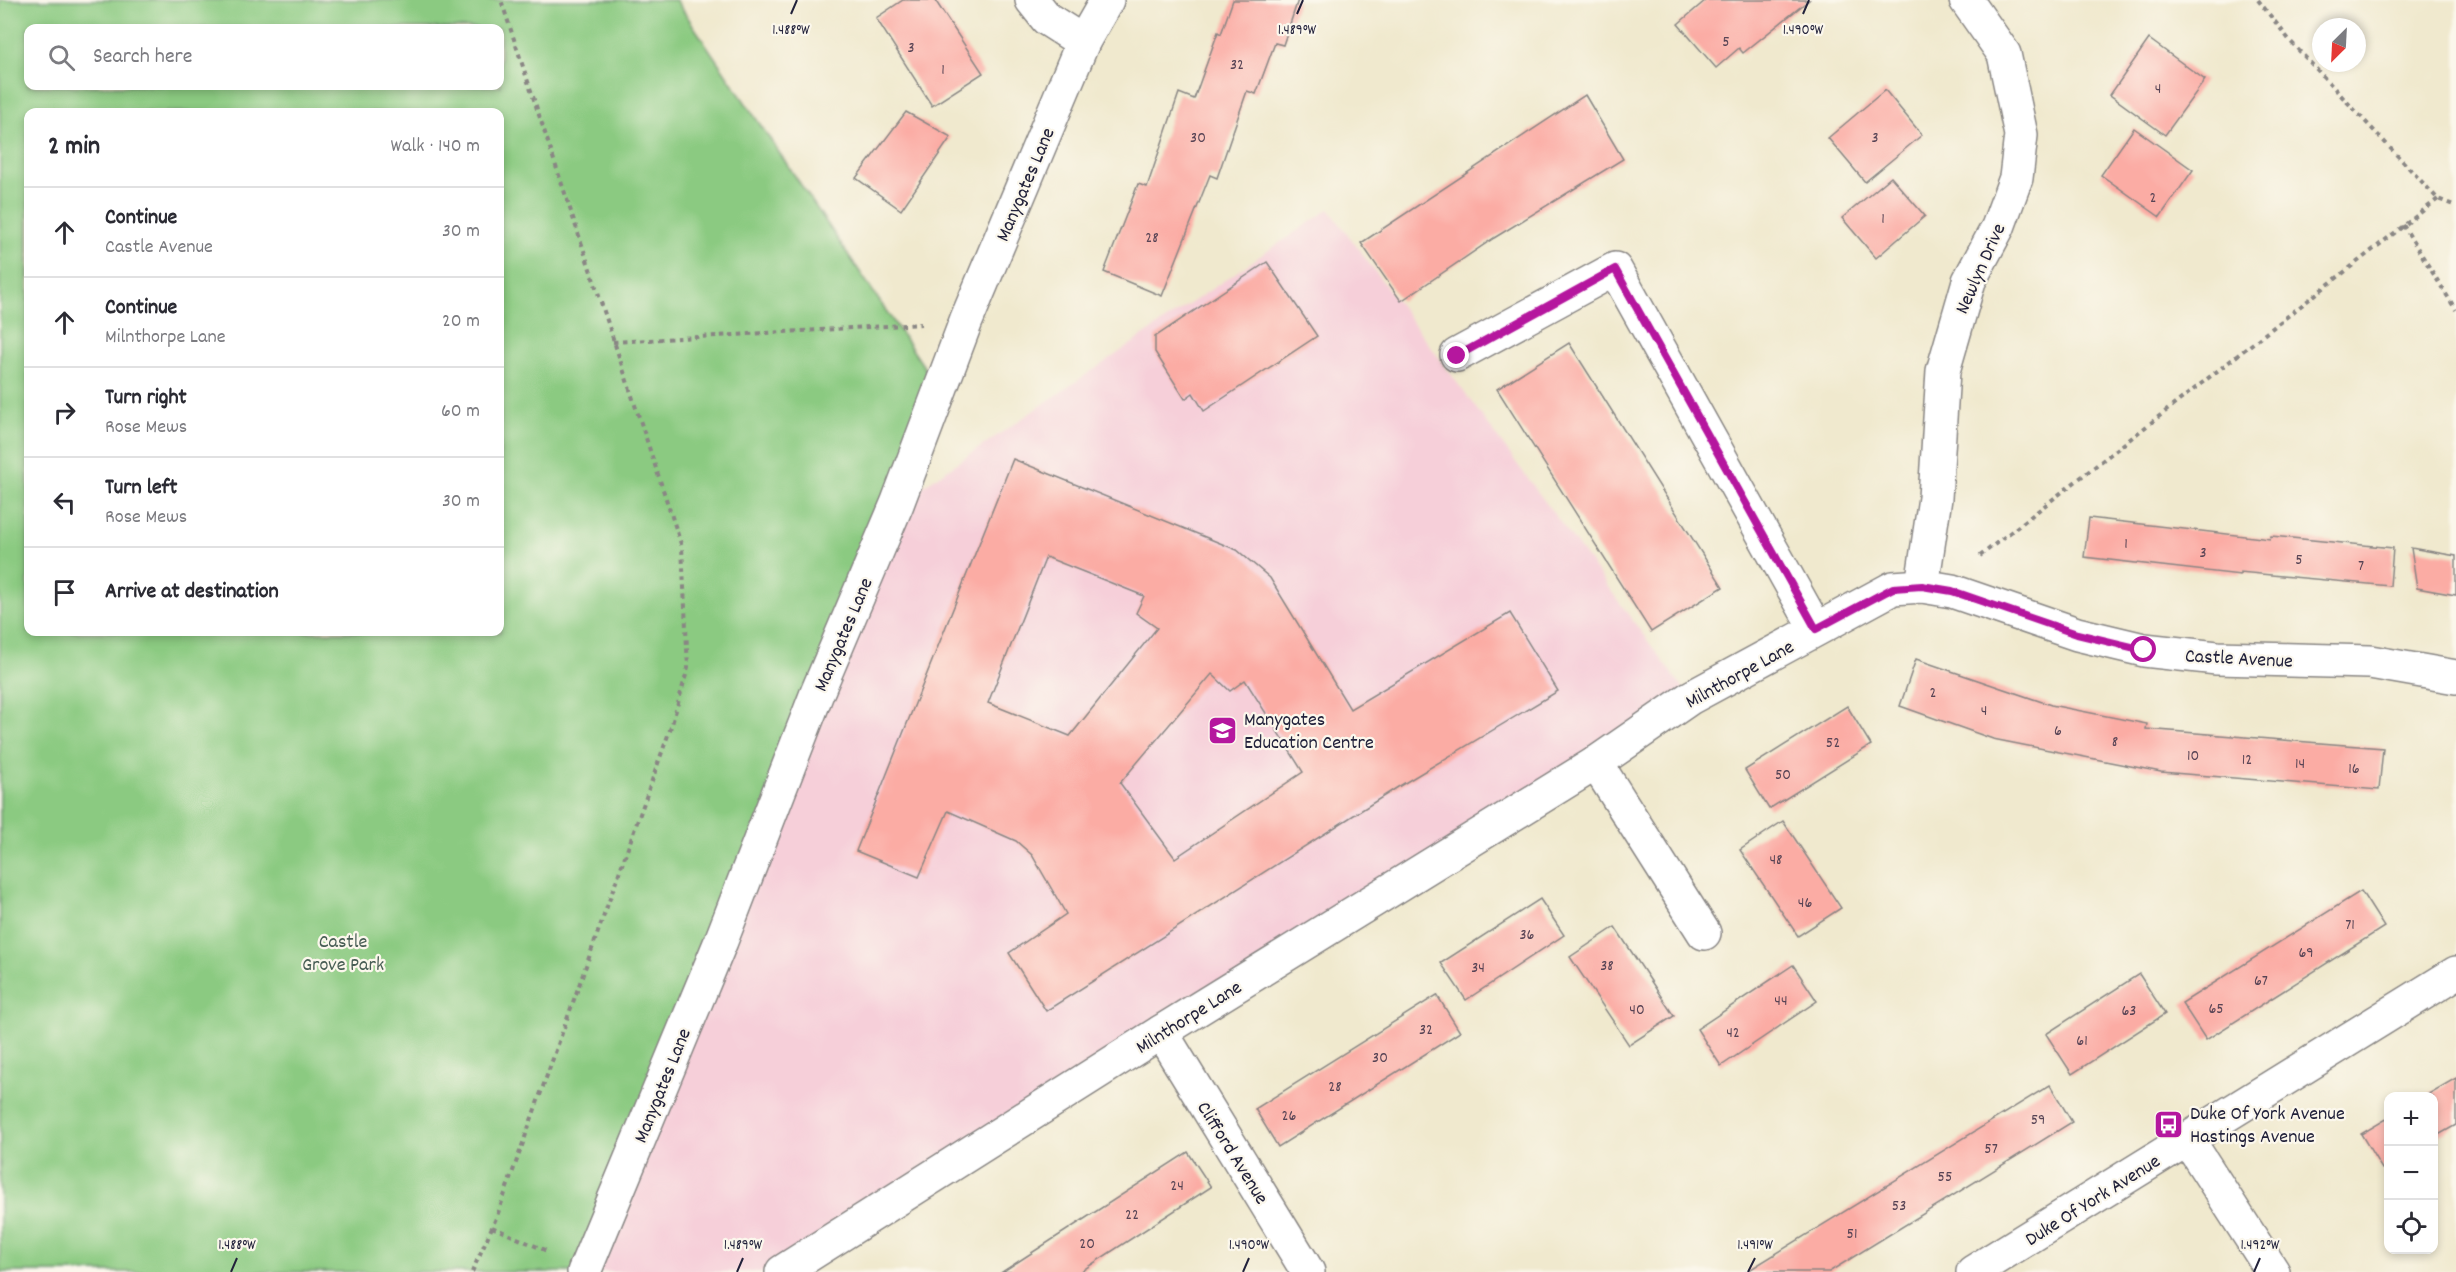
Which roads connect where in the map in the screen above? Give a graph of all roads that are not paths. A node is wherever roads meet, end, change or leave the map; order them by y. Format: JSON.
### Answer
{"nodes":[{"id":1,"x":1032,"y":0,"type":"edge"},
{"id":2,"x":1107,"y":0,"type":"edge"},
{"id":3,"x":1966,"y":0,"type":"edge"},
{"id":4,"x":1083,"y":42,"type":"junction"},
{"id":5,"x":1457,"y":356,"type":"dead end"},
{"id":6,"x":1922,"y":586,"type":"junction"},
{"id":7,"x":1816,"y":629,"type":"junction"},
{"id":8,"x":2456,"y":677,"type":"edge"},
{"id":9,"x":1596,"y":763,"type":"junction"},
{"id":10,"x":1704,"y":933,"type":"dead end"},
{"id":11,"x":2456,"y":973,"type":"edge"},
{"id":12,"x":1161,"y":1032,"type":"junction"},
{"id":13,"x":2188,"y":1140,"type":"junction"},
{"id":14,"x":585,"y":1270,"type":"edge"},
{"id":15,"x":782,"y":1272,"type":"edge"},
{"id":16,"x":1308,"y":1272,"type":"edge"},
{"id":17,"x":1973,"y":1272,"type":"edge"},
{"id":18,"x":2273,"y":1272,"type":"edge"}],
"edges":[{"from":1,"to":4,"type":"street"},
{"from":2,"to":4,"type":"street","name":"Manygates Lane"},
{"from":3,"to":6,"type":"street","name":"Newlyn Drive"},
{"from":4,"to":14,"type":"street","name":"Manygates Lane"},
{"from":5,"to":7,"type":"street"},
{"from":6,"to":7,"type":"street","name":"Milnthorpe Lane"},
{"from":6,"to":8,"type":"street","name":"Castle Avenue"},
{"from":7,"to":9,"type":"street","name":"Milnthorpe Lane"},
{"from":9,"to":10,"type":"street"},
{"from":9,"to":12,"type":"street","name":"Milnthorpe Lane"},
{"from":11,"to":13,"type":"street","name":"Duke Of York Avenue"},
{"from":12,"to":15,"type":"street","name":"Milnthorpe Lane"},
{"from":12,"to":16,"type":"street","name":"Clifford Avenue"},
{"from":13,"to":17,"type":"street","name":"Duke Of York Avenue"},
{"from":13,"to":18,"type":"street"}]}
